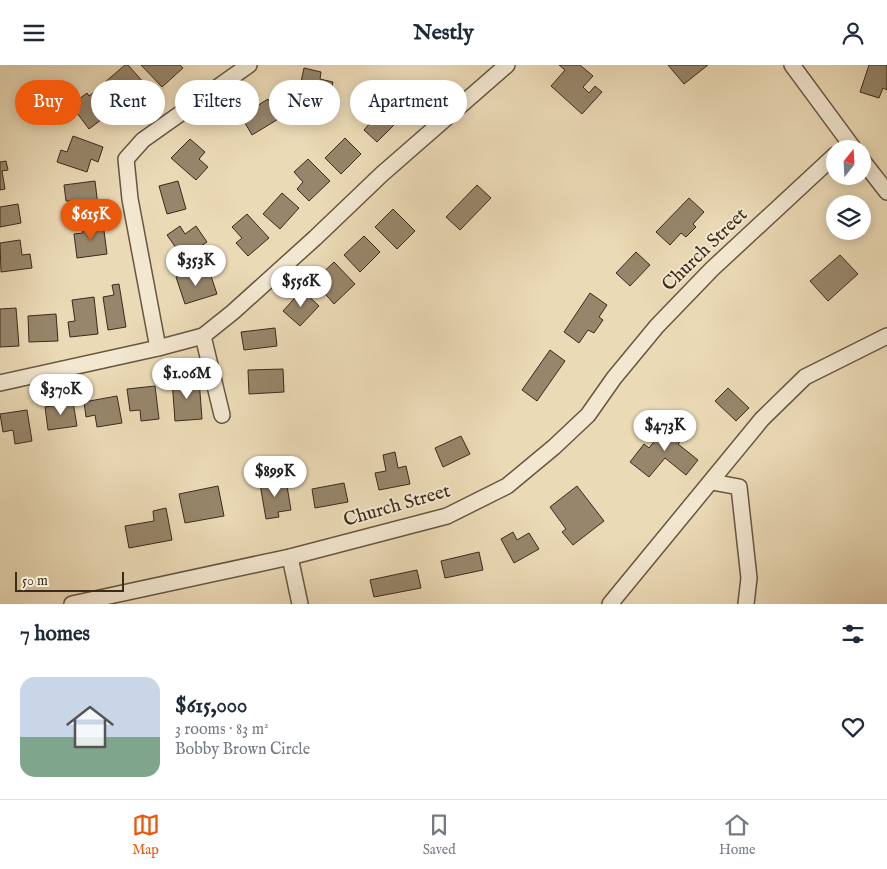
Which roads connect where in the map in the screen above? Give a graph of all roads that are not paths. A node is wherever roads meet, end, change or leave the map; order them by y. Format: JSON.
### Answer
{"nodes":[{"id":1,"x":249,"y":65,"type":"edge"},
{"id":2,"x":507,"y":65,"type":"edge"},
{"id":3,"x":792,"y":65,"type":"edge"},
{"id":4,"x":844,"y":140,"type":"edge"},
{"id":5,"x":826,"y":163,"type":"edge"},
{"id":6,"x":871,"y":172,"type":"edge"},
{"id":7,"x":887,"y":192,"type":"edge"},
{"id":8,"x":203,"y":336,"type":"junction"},
{"id":9,"x":887,"y":336,"type":"edge"},
{"id":10,"x":158,"y":348,"type":"junction"},
{"id":11,"x":0,"y":383,"type":"edge"},
{"id":12,"x":222,"y":415,"type":"dead end"},
{"id":13,"x":712,"y":481,"type":"junction"},
{"id":14,"x":290,"y":557,"type":"junction"},
{"id":15,"x":72,"y":604,"type":"edge"},
{"id":16,"x":300,"y":604,"type":"edge"},
{"id":17,"x":610,"y":604,"type":"edge"},
{"id":18,"x":746,"y":604,"type":"edge"}],
"edges":[{"from":1,"to":10,"type":"street"},
{"from":2,"to":8,"type":"street"},
{"from":3,"to":4,"type":"street"},
{"from":5,"to":14,"type":"street","name":"Church Street"},
{"from":6,"to":7,"type":"street"},
{"from":8,"to":10,"type":"street"},
{"from":8,"to":12,"type":"street"},
{"from":9,"to":13,"type":"street"},
{"from":10,"to":11,"type":"street"},
{"from":13,"to":17,"type":"street"},
{"from":13,"to":18,"type":"street"},
{"from":14,"to":15,"type":"street","name":"Church Street"},
{"from":14,"to":16,"type":"street"}]}
